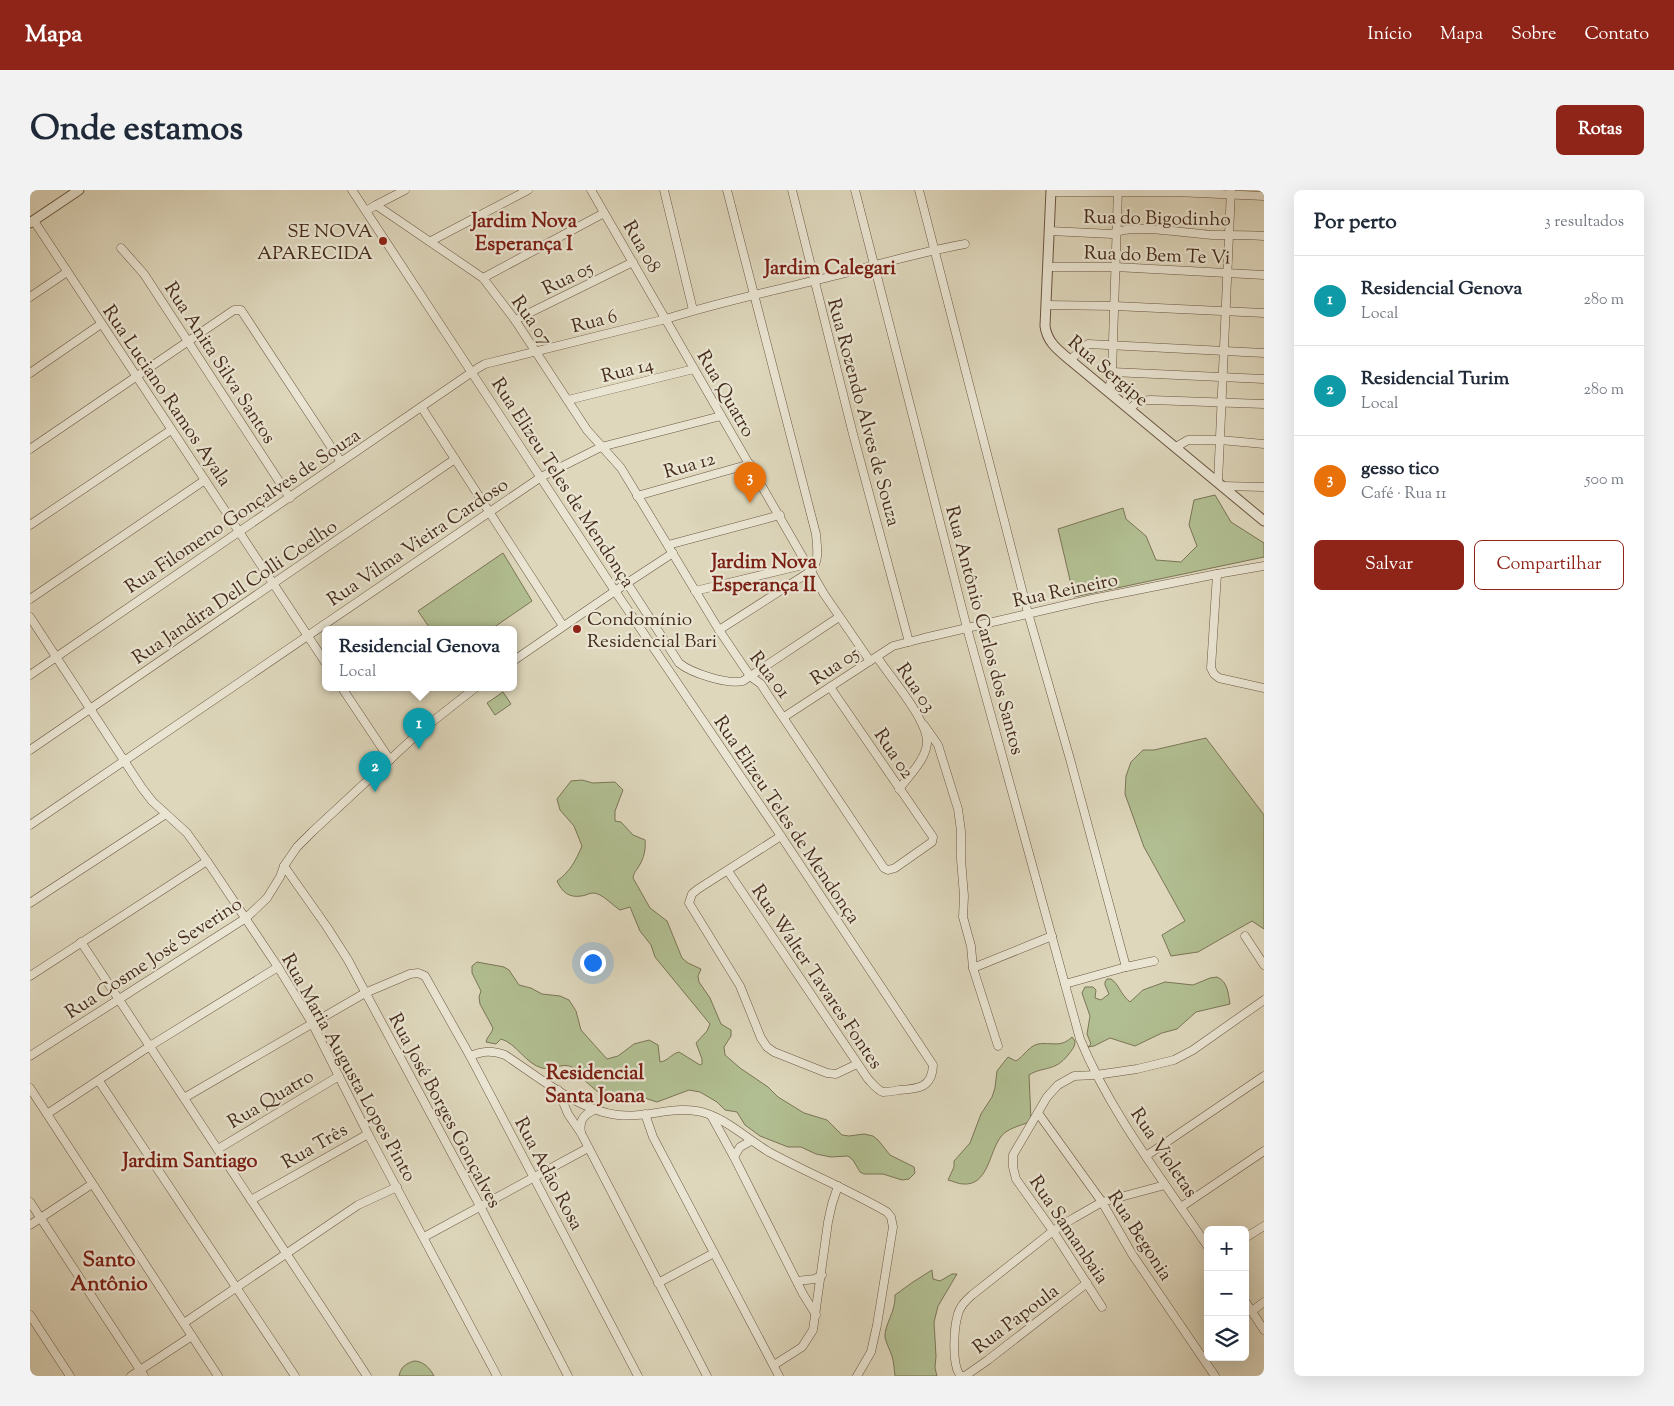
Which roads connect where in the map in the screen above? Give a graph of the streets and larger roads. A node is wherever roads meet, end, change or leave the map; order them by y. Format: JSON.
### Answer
{"nodes":[{"id":1,"x":79,"y":190,"type":"edge"},
{"id":2,"x":352,"y":190,"type":"edge"},
{"id":3,"x":405,"y":190,"type":"edge"},
{"id":4,"x":528,"y":190,"type":"edge"},
{"id":5,"x":591,"y":190,"type":"edge"},
{"id":6,"x":664,"y":190,"type":"edge"},
{"id":7,"x":727,"y":190,"type":"edge"},
{"id":8,"x":792,"y":190,"type":"edge"},
{"id":9,"x":855,"y":190,"type":"edge"},
{"id":10,"x":919,"y":190,"type":"edge"},
{"id":11,"x":1051,"y":191,"type":"edge"},
{"id":12,"x":1118,"y":191,"type":"edge"},
{"id":13,"x":1230,"y":192,"type":"edge"},
{"id":14,"x":1264,"y":196,"type":"edge"},
{"id":15,"x":376,"y":205,"type":"junction"},
{"id":16,"x":366,"y":211,"type":"junction"},
{"id":17,"x":604,"y":212,"type":"junction"},
{"id":18,"x":32,"y":222,"type":"edge"},
{"id":19,"x":1117,"y":230,"type":"junction"},
{"id":20,"x":1050,"y":231,"type":"junction"},
{"id":21,"x":1228,"y":234,"type":"junction"},
{"id":22,"x":1264,"y":236,"type":"edge"},
{"id":23,"x":431,"y":241,"type":"junction"},
{"id":24,"x":965,"y":244,"type":"dead end"},
{"id":25,"x":121,"y":248,"type":"dead end"},
{"id":26,"x":934,"y":250,"type":"junction"},
{"id":27,"x":633,"y":262,"type":"junction"},
{"id":28,"x":874,"y":266,"type":"junction"},
{"id":29,"x":1049,"y":267,"type":"junction"},
{"id":30,"x":1115,"y":267,"type":"junction"},
{"id":31,"x":67,"y":272,"type":"junction"},
{"id":32,"x":1227,"y":274,"type":"junction"},
{"id":33,"x":1264,"y":275,"type":"edge"},
{"id":34,"x":483,"y":278,"type":"junction"},
{"id":35,"x":814,"y":281,"type":"junction"},
{"id":36,"x":754,"y":295,"type":"junction"},
{"id":37,"x":30,"y":298,"type":"edge"},
{"id":38,"x":1047,"y":305,"type":"junction"},
{"id":39,"x":1115,"y":306,"type":"junction"},
{"id":40,"x":693,"y":310,"type":"junction"},
{"id":41,"x":1225,"y":311,"type":"junction"},
{"id":42,"x":1264,"y":313,"type":"edge"},
{"id":43,"x":666,"y":319,"type":"junction"},
{"id":44,"x":515,"y":320,"type":"junction"},
{"id":45,"x":101,"y":324,"type":"junction"},
{"id":46,"x":187,"y":341,"type":"junction"},
{"id":47,"x":1113,"y":344,"type":"junction"},
{"id":48,"x":536,"y":351,"type":"junction"},
{"id":49,"x":1224,"y":352,"type":"junction"},
{"id":50,"x":1264,"y":353,"type":"edge"},
{"id":51,"x":1070,"y":360,"type":"junction"},
{"id":52,"x":694,"y":369,"type":"junction"},
{"id":53,"x":472,"y":372,"type":"junction"},
{"id":54,"x":1112,"y":372,"type":"junction"},
{"id":55,"x":30,"y":374,"type":"edge"},
{"id":56,"x":136,"y":376,"type":"junction"},
{"id":57,"x":1223,"y":378,"type":"junction"},
{"id":58,"x":1264,"y":379,"type":"edge"},
{"id":59,"x":1109,"y":392,"type":"junction"},
{"id":60,"x":568,"y":400,"type":"junction"},
{"id":61,"x":1222,"y":402,"type":"junction"},
{"id":62,"x":1264,"y":404,"type":"edge"},
{"id":63,"x":422,"y":408,"type":"junction"},
{"id":64,"x":1130,"y":409,"type":"junction"},
{"id":65,"x":721,"y":416,"type":"junction"},
{"id":66,"x":171,"y":430,"type":"junction"},
{"id":67,"x":1220,"y":440,"type":"junction"},
{"id":68,"x":1264,"y":444,"type":"edge"},
{"id":69,"x":601,"y":447,"type":"junction"},
{"id":70,"x":1176,"y":448,"type":"junction"},
{"id":71,"x":30,"y":449,"type":"edge"},
{"id":72,"x":455,"y":459,"type":"junction"},
{"id":73,"x":341,"y":462,"type":"junction"},
{"id":74,"x":750,"y":464,"type":"junction"},
{"id":75,"x":541,"y":477,"type":"junction"},
{"id":76,"x":205,"y":480,"type":"junction"},
{"id":77,"x":1220,"y":484,"type":"junction"},
{"id":78,"x":1264,"y":487,"type":"edge"},
{"id":79,"x":638,"y":496,"type":"junction"},
{"id":80,"x":290,"y":498,"type":"junction"},
{"id":81,"x":489,"y":512,"type":"junction"},
{"id":82,"x":780,"y":516,"type":"junction"},
{"id":83,"x":1264,"y":521,"type":"edge"},
{"id":84,"x":30,"y":525,"type":"edge"},
{"id":85,"x":240,"y":532,"type":"junction"},
{"id":86,"x":668,"y":545,"type":"junction"},
{"id":87,"x":673,"y":554,"type":"junction"},
{"id":88,"x":807,"y":564,"type":"junction"},
{"id":89,"x":1264,"y":566,"type":"edge"},
{"id":90,"x":811,"y":571,"type":"junction"},
{"id":91,"x":1216,"y":574,"type":"junction"},
{"id":92,"x":627,"y":583,"type":"junction"},
{"id":93,"x":274,"y":584,"type":"junction"},
{"id":94,"x":615,"y":591,"type":"junction"},
{"id":95,"x":695,"y":591,"type":"junction"},
{"id":96,"x":30,"y":599,"type":"edge"},
{"id":97,"x":1028,"y":614,"type":"junction"},
{"id":98,"x":839,"y":617,"type":"junction"},
{"id":99,"x":30,"y":618,"type":"edge"},
{"id":100,"x":563,"y":626,"type":"junction"},
{"id":101,"x":968,"y":628,"type":"junction"},
{"id":102,"x":719,"y":630,"type":"junction"},
{"id":103,"x":308,"y":635,"type":"junction"},
{"id":104,"x":909,"y":642,"type":"junction"},
{"id":105,"x":322,"y":657,"type":"edge"},
{"id":106,"x":56,"y":658,"type":"junction"},
{"id":107,"x":517,"y":658,"type":"edge"},
{"id":108,"x":873,"y":659,"type":"junction"},
{"id":109,"x":30,"y":675,"type":"edge"},
{"id":110,"x":750,"y":676,"type":"junction"},
{"id":111,"x":830,"y":687,"type":"junction"},
{"id":112,"x":1264,"y":688,"type":"edge"},
{"id":113,"x":344,"y":691,"type":"edge"},
{"id":114,"x":471,"y":691,"type":"edge"},
{"id":115,"x":91,"y":709,"type":"junction"},
{"id":116,"x":784,"y":717,"type":"junction"},
{"id":117,"x":924,"y":725,"type":"junction"},
{"id":118,"x":30,"y":750,"type":"edge"},
{"id":119,"x":125,"y":760,"type":"junction"},
{"id":120,"x":390,"y":760,"type":"junction"},
{"id":121,"x":899,"y":789,"type":"junction"},
{"id":122,"x":166,"y":814,"type":"junction"},
{"id":123,"x":30,"y":825,"type":"edge"},
{"id":124,"x":781,"y":836,"type":"junction"},
{"id":125,"x":933,"y":837,"type":"joint"},
{"id":126,"x":207,"y":861,"type":"junction"},
{"id":127,"x":284,"y":866,"type":"junction"},
{"id":128,"x":728,"y":871,"type":"junction"},
{"id":129,"x":30,"y":902,"type":"edge"},
{"id":130,"x":246,"y":918,"type":"junction"},
{"id":131,"x":1052,"y":936,"type":"junction"},
{"id":132,"x":1245,"y":936,"type":"dead end"},
{"id":133,"x":81,"y":942,"type":"junction"},
{"id":134,"x":1154,"y":962,"type":"dead end"},
{"id":135,"x":1264,"y":962,"type":"edge"},
{"id":136,"x":278,"y":967,"type":"junction"},
{"id":137,"x":1126,"y":967,"type":"junction"},
{"id":138,"x":973,"y":968,"type":"junction"},
{"id":139,"x":30,"y":976,"type":"edge"},
{"id":140,"x":1064,"y":984,"type":"junction"},
{"id":141,"x":365,"y":993,"type":"junction"},
{"id":142,"x":119,"y":999,"type":"junction"},
{"id":143,"x":1264,"y":1000,"type":"edge"},
{"id":144,"x":312,"y":1023,"type":"junction"},
{"id":145,"x":150,"y":1046,"type":"junction"},
{"id":146,"x":998,"y":1046,"type":"dead end"},
{"id":147,"x":30,"y":1056,"type":"edge"},
{"id":148,"x":470,"y":1056,"type":"junction"},
{"id":149,"x":856,"y":1064,"type":"junction"},
{"id":150,"x":933,"y":1065,"type":"joint"},
{"id":151,"x":1096,"y":1075,"type":"junction"},
{"id":152,"x":339,"y":1076,"type":"junction"},
{"id":153,"x":1264,"y":1076,"type":"edge"},
{"id":154,"x":99,"y":1081,"type":"junction"},
{"id":155,"x":30,"y":1088,"type":"edge"},
{"id":156,"x":558,"y":1090,"type":"junction"},
{"id":157,"x":184,"y":1098,"type":"junction"},
{"id":158,"x":594,"y":1110,"type":"junction"},
{"id":159,"x":1038,"y":1113,"type":"junction"},
{"id":160,"x":47,"y":1114,"type":"junction"},
{"id":161,"x":646,"y":1114,"type":"junction"},
{"id":162,"x":711,"y":1116,"type":"junction"},
{"id":163,"x":581,"y":1133,"type":"junction"},
{"id":164,"x":368,"y":1134,"type":"junction"},
{"id":165,"x":751,"y":1141,"type":"junction"},
{"id":166,"x":218,"y":1148,"type":"junction"},
{"id":167,"x":588,"y":1148,"type":"junction"},
{"id":168,"x":1264,"y":1151,"type":"edge"},
{"id":169,"x":734,"y":1156,"type":"junction"},
{"id":170,"x":1146,"y":1156,"type":"junction"},
{"id":171,"x":534,"y":1176,"type":"junction"},
{"id":172,"x":92,"y":1184,"type":"junction"},
{"id":173,"x":1165,"y":1185,"type":"junction"},
{"id":174,"x":838,"y":1186,"type":"junction"},
{"id":175,"x":397,"y":1187,"type":"junction"},
{"id":176,"x":251,"y":1200,"type":"junction"},
{"id":177,"x":30,"y":1202,"type":"edge"},
{"id":178,"x":1102,"y":1202,"type":"junction"},
{"id":179,"x":480,"y":1206,"type":"junction"},
{"id":180,"x":1181,"y":1207,"type":"junction"},
{"id":181,"x":40,"y":1218,"type":"junction"},
{"id":182,"x":30,"y":1225,"type":"edge"},
{"id":183,"x":1264,"y":1226,"type":"edge"},
{"id":184,"x":1053,"y":1231,"type":"junction"},
{"id":185,"x":1249,"y":1235,"type":"edge"},
{"id":186,"x":424,"y":1237,"type":"junction"},
{"id":187,"x":1204,"y":1241,"type":"edge"},
{"id":188,"x":714,"y":1253,"type":"junction"},
{"id":189,"x":286,"y":1254,"type":"junction"},
{"id":190,"x":822,"y":1275,"type":"junction"},
{"id":191,"x":797,"y":1281,"type":"junction"},
{"id":192,"x":658,"y":1283,"type":"junction"},
{"id":193,"x":1087,"y":1283,"type":"junction"},
{"id":194,"x":236,"y":1288,"type":"junction"},
{"id":195,"x":1264,"y":1302,"type":"edge"},
{"id":196,"x":1102,"y":1307,"type":"dead end"},
{"id":197,"x":1249,"y":1307,"type":"edge"},
{"id":198,"x":1252,"y":1311,"type":"junction"},
{"id":199,"x":30,"y":1315,"type":"edge"},
{"id":200,"x":816,"y":1315,"type":"junction"},
{"id":201,"x":184,"y":1323,"type":"junction"},
{"id":202,"x":1264,"y":1330,"type":"edge"},
{"id":203,"x":192,"y":1336,"type":"junction"},
{"id":204,"x":774,"y":1366,"type":"junction"},
{"id":205,"x":142,"y":1373,"type":"edge"},
{"id":206,"x":70,"y":1376,"type":"edge"},
{"id":207,"x":131,"y":1376,"type":"edge"},
{"id":208,"x":218,"y":1376,"type":"edge"},
{"id":209,"x":295,"y":1376,"type":"edge"},
{"id":210,"x":367,"y":1376,"type":"edge"},
{"id":211,"x":497,"y":1376,"type":"edge"},
{"id":212,"x":568,"y":1376,"type":"edge"},
{"id":213,"x":638,"y":1376,"type":"edge"},
{"id":214,"x":707,"y":1376,"type":"edge"},
{"id":215,"x":779,"y":1376,"type":"edge"},
{"id":216,"x":857,"y":1376,"type":"edge"},
{"id":217,"x":960,"y":1376,"type":"edge"},
{"id":218,"x":1216,"y":1376,"type":"edge"}],
"edges":[{"from":1,"to":18,"type":"street"},
{"from":2,"to":16,"type":"street","name":"Rua Elizeu Teles de Mendonça"},
{"from":3,"to":15,"type":"street"},
{"from":4,"to":23,"type":"street"},
{"from":5,"to":17,"type":"street","name":"Rua 08"},
{"from":6,"to":40,"type":"street"},
{"from":7,"to":36,"type":"street"},
{"from":8,"to":35,"type":"street","name":"Rua Rozendo Alves de Souza"},
{"from":9,"to":28,"type":"street","name":"Rua Antônio Carlos dos Santos"},
{"from":10,"to":26,"type":"street"},
{"from":11,"to":12,"type":"street"},
{"from":11,"to":20,"type":"street","name":"Rua Sergipe"},
{"from":12,"to":13,"type":"street"},
{"from":12,"to":19,"type":"street"},
{"from":13,"to":14,"type":"street"},
{"from":13,"to":21,"type":"street"},
{"from":15,"to":16,"type":"street"},
{"from":15,"to":23,"type":"street","name":"Rua 07"},
{"from":16,"to":53,"type":"street","name":"Rua Elizeu Teles de Mendonça"},
{"from":17,"to":27,"type":"street","name":"Rua 08"},
{"from":17,"to":34,"type":"street"},
{"from":18,"to":31,"type":"street","name":"Rua Luciano Ramos Ayala"},
{"from":19,"to":20,"type":"street","name":"Rua do Bigodinho"},
{"from":19,"to":21,"type":"street","name":"Rua do Bigodinho"},
{"from":19,"to":30,"type":"street"},
{"from":20,"to":29,"type":"street","name":"Rua Sergipe"},
{"from":21,"to":22,"type":"street","name":"Rua do Bigodinho"},
{"from":21,"to":32,"type":"street"},
{"from":23,"to":34,"type":"street","name":"Rua 07"},
{"from":24,"to":26,"type":"street","name":"Rua 6"},
{"from":25,"to":46,"type":"street","name":"Rua Anita Silva Santos"},
{"from":26,"to":28,"type":"street","name":"Rua 6"},
{"from":26,"to":97,"type":"street"},
{"from":27,"to":43,"type":"street","name":"Rua 08"},
{"from":27,"to":44,"type":"street","name":"Rua 05"},
{"from":28,"to":35,"type":"street","name":"Rua 6"},
{"from":28,"to":101,"type":"street","name":"Rua Antônio Carlos dos Santos"},
{"from":29,"to":30,"type":"street","name":"Rua do Bem Te Vi"},
{"from":29,"to":38,"type":"street","name":"Rua Sergipe"},
{"from":30,"to":32,"type":"street","name":"Rua do Bem Te Vi"},
{"from":30,"to":39,"type":"street"},
{"from":31,"to":37,"type":"street"},
{"from":31,"to":45,"type":"street","name":"Rua Luciano Ramos Ayala"},
{"from":32,"to":33,"type":"street","name":"Rua do Bem Te Vi"},
{"from":32,"to":41,"type":"street"},
{"from":34,"to":44,"type":"street","name":"Rua 07"},
{"from":35,"to":36,"type":"street","name":"Rua 6"},
{"from":35,"to":104,"type":"street","name":"Rua Rozendo Alves de Souza"},
{"from":36,"to":40,"type":"street","name":"Rua 6"},
{"from":36,"to":90,"type":"street"},
{"from":38,"to":39,"type":"street"},
{"from":38,"to":51,"type":"street","name":"Rua Sergipe"},
{"from":39,"to":41,"type":"street"},
{"from":39,"to":47,"type":"street"},
{"from":40,"to":43,"type":"street","name":"Rua 6"},
{"from":41,"to":42,"type":"street"},
{"from":41,"to":49,"type":"street"},
{"from":43,"to":48,"type":"street","name":"Rua 6"},
{"from":43,"to":52,"type":"street","name":"Rua Quatro"},
{"from":44,"to":48,"type":"street","name":"Rua 07"},
{"from":45,"to":55,"type":"street"},
{"from":45,"to":56,"type":"street","name":"Rua Luciano Ramos Ayala"},
{"from":46,"to":56,"type":"street"},
{"from":46,"to":73,"type":"street"},
{"from":46,"to":80,"type":"street","name":"Rua Anita Silva Santos"},
{"from":47,"to":49,"type":"street"},
{"from":47,"to":51,"type":"street"},
{"from":47,"to":54,"type":"street"},
{"from":48,"to":53,"type":"street","name":"Rua 6"},
{"from":48,"to":60,"type":"street","name":"Rua 07"},
{"from":49,"to":50,"type":"street"},
{"from":49,"to":57,"type":"street"},
{"from":51,"to":59,"type":"street","name":"Rua Sergipe"},
{"from":52,"to":60,"type":"street","name":"Rua 14"},
{"from":52,"to":65,"type":"street","name":"Rua Quatro"},
{"from":53,"to":63,"type":"street","name":"Rua Filomeno Gonçalves de Souza"},
{"from":53,"to":75,"type":"street","name":"Rua Elizeu Teles de Mendonça"},
{"from":54,"to":57,"type":"street"},
{"from":54,"to":59,"type":"street"},
{"from":56,"to":66,"type":"street","name":"Rua Luciano Ramos Ayala"},
{"from":56,"to":71,"type":"street"},
{"from":57,"to":58,"type":"street"},
{"from":57,"to":61,"type":"street"},
{"from":59,"to":64,"type":"street","name":"Rua Sergipe"},
{"from":60,"to":69,"type":"street","name":"Rua 07"},
{"from":61,"to":62,"type":"street"},
{"from":61,"to":64,"type":"street"},
{"from":61,"to":67,"type":"street"},
{"from":63,"to":72,"type":"street"},
{"from":63,"to":73,"type":"street","name":"Rua Filomeno Gonçalves de Souza"},
{"from":64,"to":70,"type":"street","name":"Rua Sergipe"},
{"from":65,"to":69,"type":"street","name":"Rua Vilma Vieira Cardoso"},
{"from":65,"to":74,"type":"street","name":"Rua Quatro"},
{"from":66,"to":76,"type":"street","name":"Rua Luciano Ramos Ayala"},
{"from":66,"to":84,"type":"street"},
{"from":67,"to":68,"type":"street"},
{"from":67,"to":70,"type":"street"},
{"from":67,"to":77,"type":"street"},
{"from":69,"to":75,"type":"street","name":"Rua Vilma Vieira Cardoso"},
{"from":69,"to":79,"type":"street","name":"Rua 07"},
{"from":70,"to":77,"type":"street","name":"Rua Sergipe"},
{"from":72,"to":81,"type":"street"},
{"from":72,"to":93,"type":"street","name":"Rua Jandira Dell Colli Coelho"},
{"from":73,"to":80,"type":"street","name":"Rua Filomeno Gonçalves de Souza"},
{"from":74,"to":79,"type":"street","name":"Rua 12"},
{"from":74,"to":82,"type":"street","name":"Rua Quatro"},
{"from":75,"to":81,"type":"street","name":"Rua Vilma Vieira Cardoso"},
{"from":75,"to":94,"type":"street","name":"Rua Elizeu Teles de Mendonça"},
{"from":76,"to":85,"type":"street","name":"Rua Luciano Ramos Ayala"},
{"from":76,"to":96,"type":"street"},
{"from":77,"to":78,"type":"street"},
{"from":77,"to":83,"type":"street","name":"Rua Sergipe"},
{"from":79,"to":86,"type":"street","name":"Rua 01"},
{"from":80,"to":85,"type":"street","name":"Rua Filomeno Gonçalves de Souza"},
{"from":81,"to":100,"type":"street"},
{"from":81,"to":103,"type":"street","name":"Rua Vilma Vieira Cardoso"},
{"from":82,"to":86,"type":"street"},
{"from":82,"to":88,"type":"street","name":"Rua Quatro"},
{"from":85,"to":93,"type":"street","name":"Rua Luciano Ramos Ayala"},
{"from":85,"to":106,"type":"street","name":"Rua Filomeno Gonçalves de Souza"},
{"from":86,"to":87,"type":"street","name":"Rua 01"},
{"from":87,"to":92,"type":"street"},
{"from":87,"to":95,"type":"street","name":"Rua 01"},
{"from":88,"to":90,"type":"street","name":"Rua Quatro"},
{"from":88,"to":95,"type":"street"},
{"from":89,"to":91,"type":"street","name":"Rua Reineiro"},
{"from":90,"to":98,"type":"street","name":"Rua Quatro"},
{"from":90,"to":102,"type":"street"},
{"from":91,"to":97,"type":"street","name":"Rua Reineiro"},
{"from":91,"to":112,"type":"street"},
{"from":92,"to":94,"type":"street"},
{"from":92,"to":110,"type":"street"},
{"from":93,"to":103,"type":"street","name":"Rua Luciano Ramos Ayala"},
{"from":93,"to":115,"type":"street","name":"Rua Jandira Dell Colli Coelho"},
{"from":94,"to":100,"type":"street"},
{"from":94,"to":124,"type":"street","name":"Rua Elizeu Teles de Mendonça"},
{"from":95,"to":102,"type":"street","name":"Rua 01"},
{"from":97,"to":101,"type":"street","name":"Rua Reineiro"},
{"from":97,"to":137,"type":"street"},
{"from":98,"to":108,"type":"street","name":"Rua Quatro"},
{"from":98,"to":110,"type":"street"},
{"from":99,"to":106,"type":"street","name":"Rua Maria Augusta Lopes Pinto"},
{"from":100,"to":107,"type":"street"},
{"from":101,"to":104,"type":"street","name":"Rua Reineiro"},
{"from":101,"to":131,"type":"street","name":"Rua Antônio Carlos dos Santos"},
{"from":102,"to":110,"type":"street","name":"Rua 01"},
{"from":103,"to":105,"type":"street","name":"Rua Luciano Ramos Ayala"},
{"from":103,"to":119,"type":"street","name":"Rua Vilma Vieira Cardoso"},
{"from":104,"to":108,"type":"street","name":"Rua Reineiro"},
{"from":106,"to":109,"type":"street","name":"Rua Filomeno Gonçalves de Souza"},
{"from":106,"to":115,"type":"street","name":"Rua Maria Augusta Lopes Pinto"},
{"from":108,"to":111,"type":"street","name":"Rua 05"},
{"from":108,"to":117,"type":"street","name":"Rua 03"},
{"from":110,"to":116,"type":"street","name":"Rua 01"},
{"from":111,"to":116,"type":"street","name":"Rua 05"},
{"from":111,"to":121,"type":"street","name":"Rua 02"},
{"from":113,"to":120,"type":"street"},
{"from":114,"to":120,"type":"street","name":"Rua Cosme José Severino"},
{"from":115,"to":118,"type":"street","name":"Rua Jandira Dell Colli Coelho"},
{"from":115,"to":119,"type":"street","name":"Rua Maria Augusta Lopes Pinto"},
{"from":116,"to":125,"type":"street","name":"Rua 01"},
{"from":117,"to":121,"type":"street","name":"Rua 03"},
{"from":117,"to":138,"type":"street"},
{"from":119,"to":122,"type":"street","name":"Rua Maria Augusta Lopes Pinto"},
{"from":119,"to":123,"type":"street","name":"Rua Vilma Vieira Cardoso"},
{"from":120,"to":127,"type":"street","name":"Rua Cosme José Severino"},
{"from":121,"to":125,"type":"street","name":"Rua 02"},
{"from":122,"to":126,"type":"street","name":"Rua Maria Augusta Lopes Pinto"},
{"from":122,"to":129,"type":"street"},
{"from":124,"to":128,"type":"street"},
{"from":124,"to":150,"type":"street","name":"Rua Elizeu Teles de Mendonça"},
{"from":126,"to":130,"type":"street","name":"Rua Maria Augusta Lopes Pinto"},
{"from":126,"to":133,"type":"street"},
{"from":127,"to":130,"type":"street","name":"Rua Cosme José Severino"},
{"from":127,"to":141,"type":"street","name":"Rua José Borges Gonçalves"},
{"from":128,"to":149,"type":"street","name":"Rua Walter Tavares Fontes"},
{"from":128,"to":149,"type":"street"},
{"from":130,"to":136,"type":"street","name":"Rua Maria Augusta Lopes Pinto"},
{"from":130,"to":142,"type":"street","name":"Rua Cosme José Severino"},
{"from":131,"to":138,"type":"street"},
{"from":131,"to":140,"type":"street","name":"Rua Antônio Carlos dos Santos"},
{"from":132,"to":135,"type":"street"},
{"from":133,"to":139,"type":"street"},
{"from":133,"to":142,"type":"street"},
{"from":134,"to":137,"type":"street"},
{"from":136,"to":144,"type":"street","name":"Rua Maria Augusta Lopes Pinto"},
{"from":136,"to":145,"type":"street"},
{"from":137,"to":140,"type":"street"},
{"from":138,"to":146,"type":"street"},
{"from":140,"to":151,"type":"street","name":"Rua Antônio Carlos dos Santos"},
{"from":141,"to":144,"type":"street"},
{"from":141,"to":148,"type":"street","name":"Rua Adão Rosa"},
{"from":141,"to":179,"type":"street","name":"Rua José Borges Gonçalves"},
{"from":142,"to":145,"type":"street"},
{"from":142,"to":147,"type":"street","name":"Rua Cosme José Severino"},
{"from":143,"to":151,"type":"street"},
{"from":144,"to":152,"type":"street","name":"Rua Maria Augusta Lopes Pinto"},
{"from":144,"to":157,"type":"street"},
{"from":145,"to":154,"type":"street"},
{"from":145,"to":157,"type":"street"},
{"from":148,"to":156,"type":"street"},
{"from":148,"to":171,"type":"street","name":"Rua Adão Rosa"},
{"from":149,"to":150,"type":"street","name":"Rua Walter Tavares Fontes"},
{"from":151,"to":159,"type":"street"},
{"from":151,"to":170,"type":"street","name":"Rua Violetas"},
{"from":152,"to":164,"type":"street","name":"Rua Maria Augusta Lopes Pinto"},
{"from":152,"to":166,"type":"street","name":"Rua Quatro"},
{"from":153,"to":170,"type":"street"},
{"from":154,"to":160,"type":"street"},
{"from":154,"to":194,"type":"street"},
{"from":155,"to":160,"type":"street"},
{"from":156,"to":158,"type":"street"},
{"from":156,"to":163,"type":"street"},
{"from":157,"to":166,"type":"street"},
{"from":158,"to":161,"type":"street"},
{"from":158,"to":163,"type":"street"},
{"from":159,"to":178,"type":"street","name":"Rua Begonia"},
{"from":159,"to":184,"type":"street","name":"Rua Samanbaia"},
{"from":160,"to":172,"type":"street"},
{"from":161,"to":162,"type":"street"},
{"from":161,"to":188,"type":"street"},
{"from":162,"to":165,"type":"street"},
{"from":162,"to":169,"type":"street"},
{"from":163,"to":167,"type":"street"},
{"from":164,"to":175,"type":"street","name":"Rua Maria Augusta Lopes Pinto"},
{"from":164,"to":176,"type":"street","name":"Rua Três"},
{"from":165,"to":169,"type":"street"},
{"from":165,"to":174,"type":"street"},
{"from":166,"to":176,"type":"street"},
{"from":167,"to":171,"type":"street"},
{"from":167,"to":192,"type":"street"},
{"from":168,"to":180,"type":"street"},
{"from":169,"to":191,"type":"street"},
{"from":170,"to":173,"type":"street","name":"Rua Violetas"},
{"from":171,"to":179,"type":"street"},
{"from":171,"to":213,"type":"street","name":"Rua Adão Rosa"},
{"from":172,"to":181,"type":"street"},
{"from":172,"to":201,"type":"street"},
{"from":173,"to":178,"type":"street"},
{"from":173,"to":180,"type":"street","name":"Rua Violetas"},
{"from":174,"to":190,"type":"street"},
{"from":174,"to":216,"type":"street"},
{"from":175,"to":186,"type":"street","name":"Rua Maria Augusta Lopes Pinto"},
{"from":175,"to":189,"type":"street"},
{"from":176,"to":189,"type":"street"},
{"from":177,"to":181,"type":"street"},
{"from":178,"to":184,"type":"street"},
{"from":178,"to":218,"type":"street","name":"Rua Begonia"},
{"from":179,"to":186,"type":"street"},
{"from":179,"to":212,"type":"street","name":"Rua José Borges Gonçalves"},
{"from":180,"to":187,"type":"street","name":"Rua Violetas"},
{"from":181,"to":182,"type":"street"},
{"from":181,"to":205,"type":"street"},
{"from":183,"to":185,"type":"street"},
{"from":184,"to":193,"type":"street","name":"Rua Samanbaia"},
{"from":184,"to":217,"type":"street"},
{"from":186,"to":211,"type":"street","name":"Rua Maria Augusta Lopes Pinto"},
{"from":188,"to":192,"type":"street"},
{"from":188,"to":204,"type":"street"},
{"from":189,"to":194,"type":"street"},
{"from":189,"to":210,"type":"street"},
{"from":190,"to":191,"type":"street"},
{"from":190,"to":200,"type":"street"},
{"from":191,"to":200,"type":"street"},
{"from":192,"to":214,"type":"street"},
{"from":193,"to":196,"type":"street","name":"Rua Samanbaia"},
{"from":193,"to":217,"type":"street","name":"Rua Papoula"},
{"from":194,"to":201,"type":"street"},
{"from":194,"to":209,"type":"street"},
{"from":195,"to":198,"type":"street"},
{"from":197,"to":198,"type":"street"},
{"from":198,"to":202,"type":"street"},
{"from":199,"to":206,"type":"street"},
{"from":200,"to":204,"type":"street"},
{"from":201,"to":203,"type":"street"},
{"from":203,"to":205,"type":"street"},
{"from":203,"to":208,"type":"street"},
{"from":204,"to":215,"type":"street"},
{"from":205,"to":207,"type":"street"}]}
